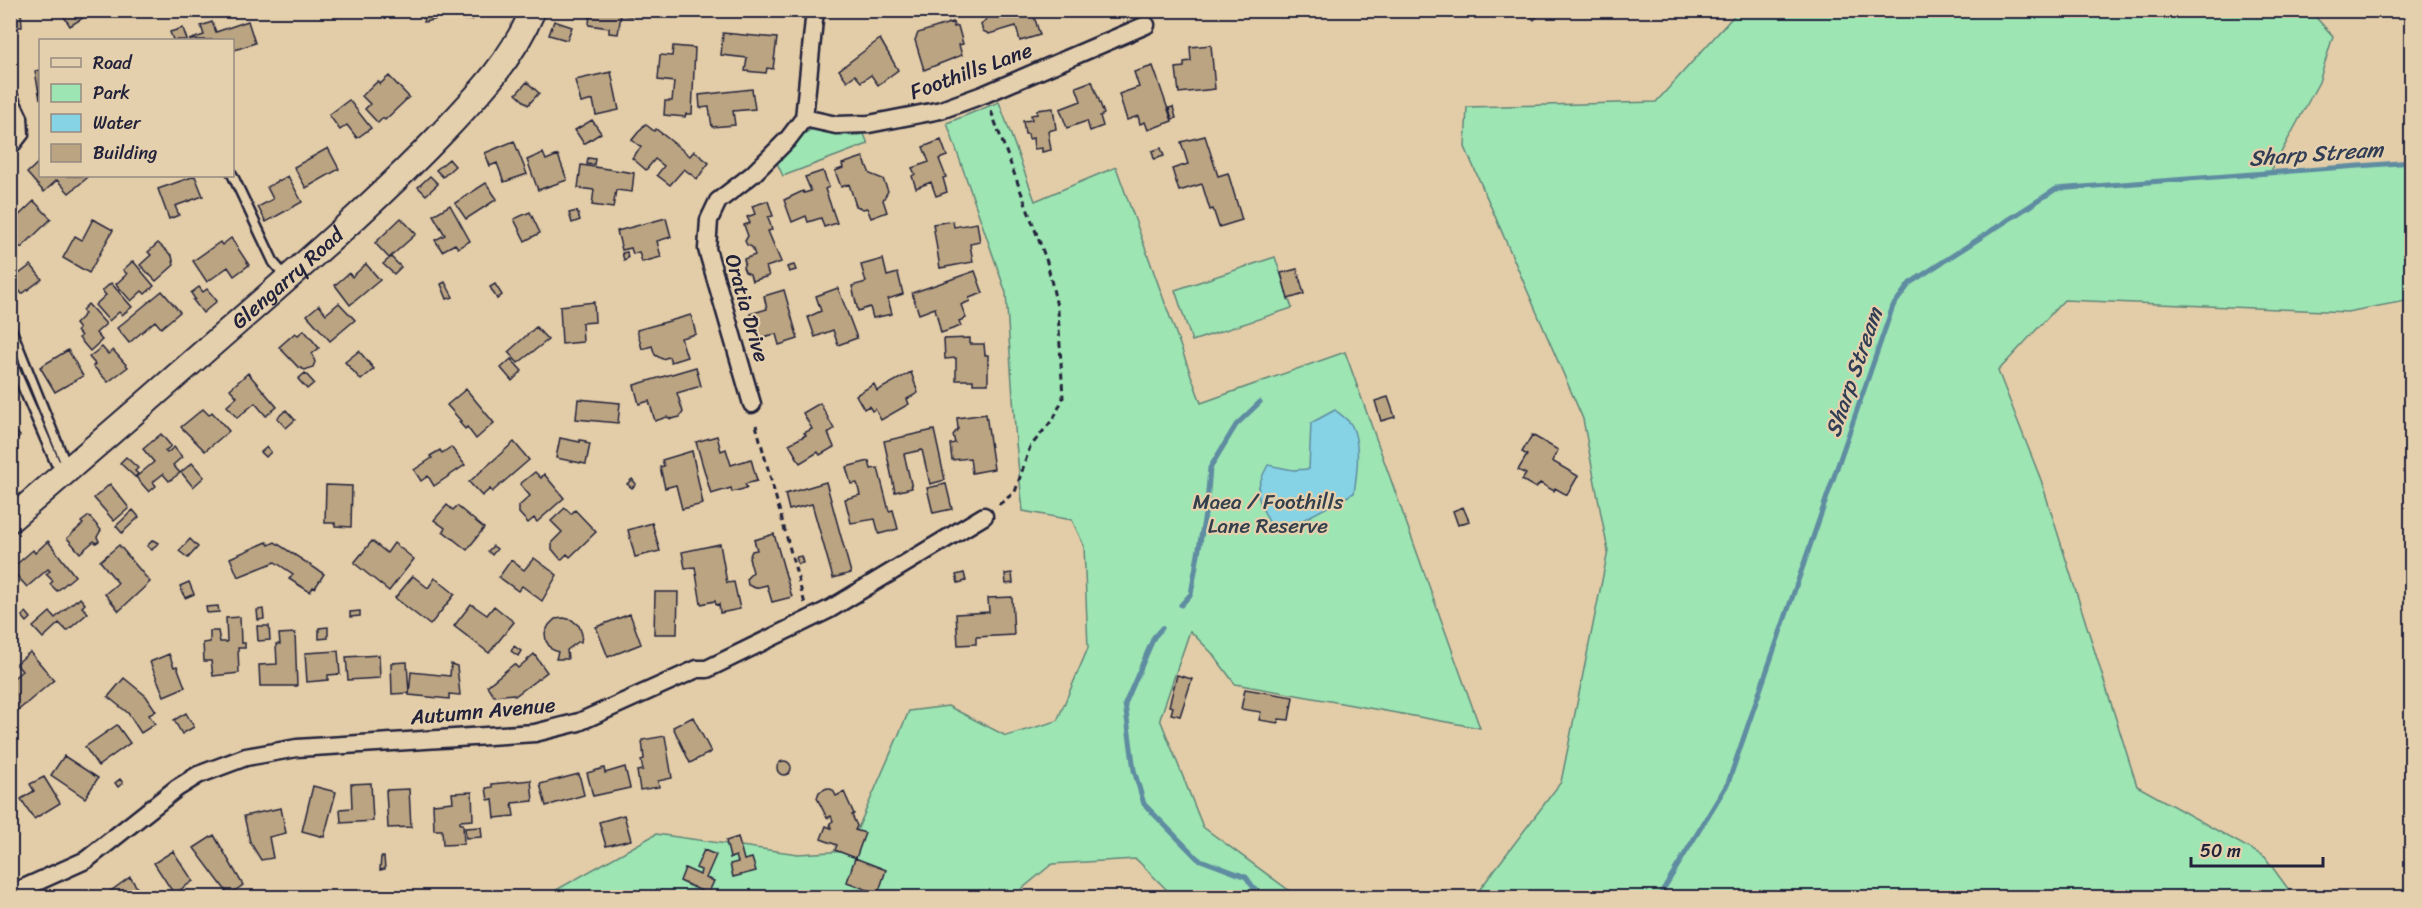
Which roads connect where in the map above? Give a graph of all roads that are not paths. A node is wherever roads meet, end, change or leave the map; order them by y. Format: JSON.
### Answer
{"nodes":[{"id":1,"x":533,"y":10,"type":"edge"},
{"id":2,"x":815,"y":10,"type":"edge"},
{"id":3,"x":1146,"y":26,"type":"dead end"},
{"id":4,"x":10,"y":90,"type":"edge"},
{"id":5,"x":804,"y":118,"type":"junction"},
{"id":6,"x":10,"y":153,"type":"edge"},
{"id":7,"x":233,"y":177,"type":"edge"},
{"id":8,"x":288,"y":279,"type":"junction"},
{"id":9,"x":10,"y":326,"type":"edge"},
{"id":10,"x":10,"y":358,"type":"edge"},
{"id":11,"x":752,"y":404,"type":"dead end"},
{"id":12,"x":67,"y":472,"type":"junction"},
{"id":13,"x":984,"y":516,"type":"road end"},
{"id":14,"x":10,"y":520,"type":"edge"},
{"id":15,"x":10,"y":894,"type":"edge"}],
"edges":[{"from":1,"to":8,"type":"main road","name":"Glengarry Road"},
{"from":2,"to":5,"type":"street"},
{"from":3,"to":5,"type":"street","name":"Foothills Lane"},
{"from":4,"to":6,"type":"lane"},
{"from":5,"to":11,"type":"street","name":"Oratia Drive"},
{"from":7,"to":8,"type":"lane"},
{"from":8,"to":12,"type":"main road","name":"Glengarry Road"},
{"from":9,"to":12,"type":"lane"},
{"from":10,"to":12,"type":"lane"},
{"from":12,"to":14,"type":"main road","name":"Glengarry Road"},
{"from":13,"to":15,"type":"street","name":"Autumn Avenue"}]}
